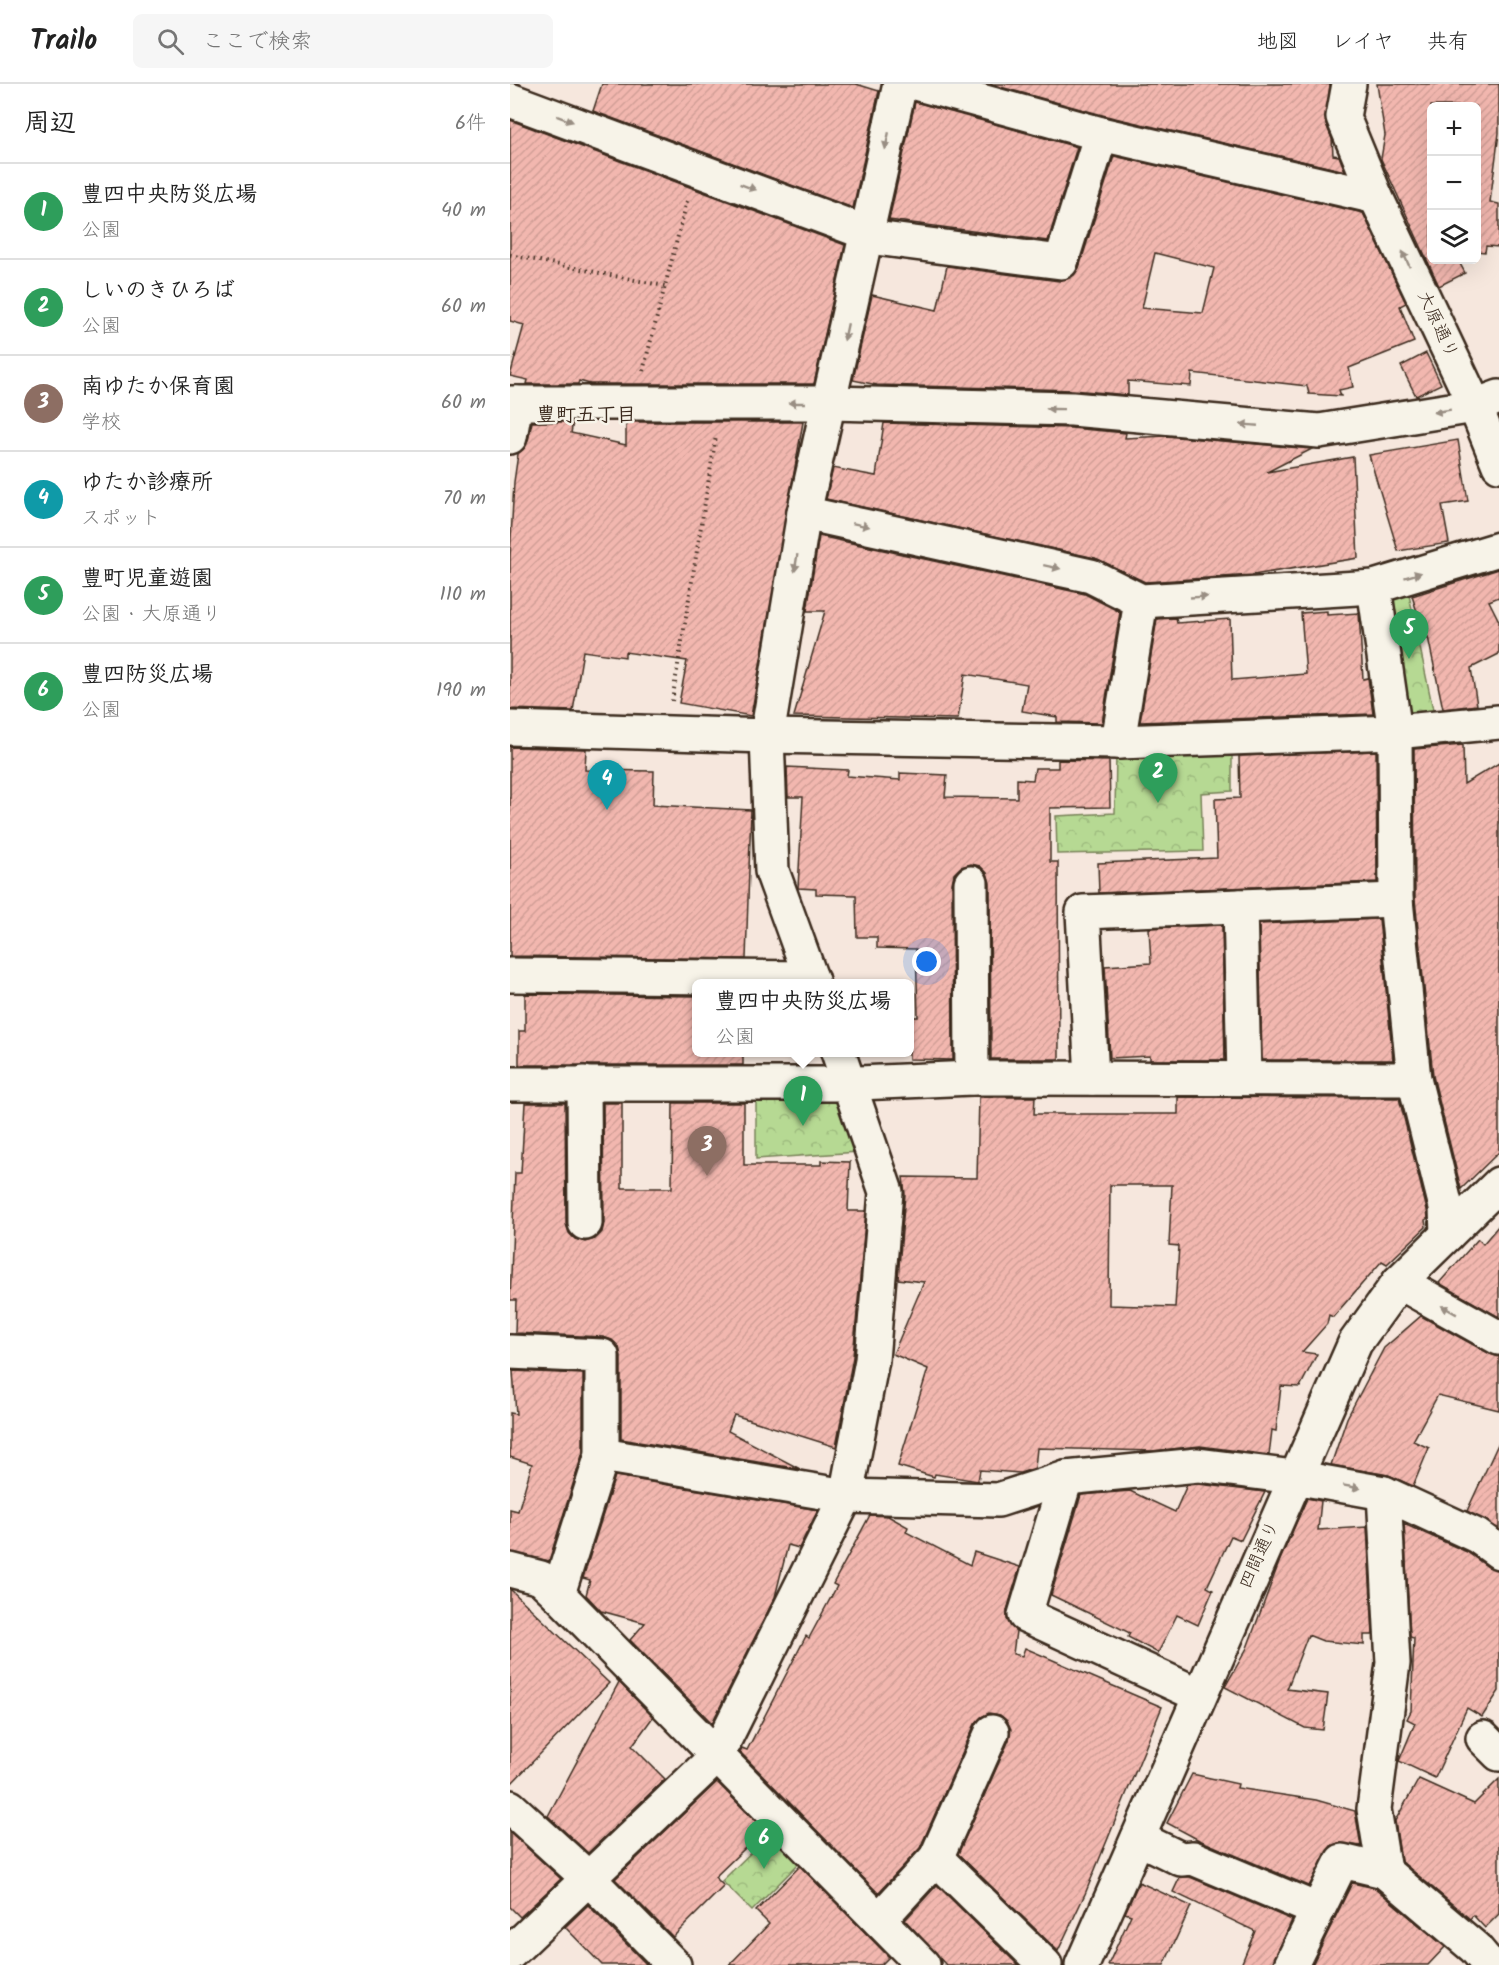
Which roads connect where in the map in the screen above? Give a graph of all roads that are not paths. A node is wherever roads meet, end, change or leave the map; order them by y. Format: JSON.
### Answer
{"nodes":[{"id":1,"x":900,"y":84,"type":"edge"},
{"id":2,"x":919,"y":84,"type":"edge"},
{"id":3,"x":1349,"y":84,"type":"edge"},
{"id":4,"x":510,"y":100,"type":"edge"},
{"id":5,"x":1101,"y":134,"type":"junction"},
{"id":6,"x":1376,"y":197,"type":"junction"},
{"id":7,"x":868,"y":231,"type":"junction"},
{"id":8,"x":1487,"y":401,"type":"edge"},
{"id":9,"x":513,"y":403,"type":"edge"},
{"id":10,"x":830,"y":403,"type":"junction"},
{"id":11,"x":510,"y":436,"type":"edge"},
{"id":12,"x":1499,"y":465,"type":"edge"},
{"id":13,"x":804,"y":513,"type":"junction"},
{"id":14,"x":1499,"y":549,"type":"edge"},
{"id":15,"x":1374,"y":587,"type":"junction"},
{"id":16,"x":1141,"y":601,"type":"junction"},
{"id":17,"x":1499,"y":722,"type":"edge"},
{"id":18,"x":510,"y":728,"type":"edge"},
{"id":19,"x":1395,"y":732,"type":"junction"},
{"id":20,"x":767,"y":736,"type":"junction"},
{"id":21,"x":1118,"y":742,"type":"junction"},
{"id":22,"x":971,"y":883,"type":"dead end"},
{"id":23,"x":1396,"y":900,"type":"junction"},
{"id":24,"x":1240,"y":906,"type":"junction"},
{"id":25,"x":510,"y":975,"type":"edge"},
{"id":26,"x":711,"y":979,"type":"edge"},
{"id":27,"x":811,"y":979,"type":"edge"},
{"id":28,"x":840,"y":1057,"type":"edge"},
{"id":29,"x":1244,"y":1077,"type":"junction"},
{"id":30,"x":972,"y":1078,"type":"junction"},
{"id":31,"x":1092,"y":1078,"type":"junction"},
{"id":32,"x":1414,"y":1078,"type":"junction"},
{"id":33,"x":584,"y":1083,"type":"junction"},
{"id":34,"x":850,"y":1083,"type":"junction"},
{"id":35,"x":510,"y":1084,"type":"edge"},
{"id":36,"x":1499,"y":1184,"type":"edge"},
{"id":37,"x":585,"y":1223,"type":"dead end"},
{"id":38,"x":1447,"y":1234,"type":"junction"},
{"id":39,"x":1399,"y":1282,"type":"junction"},
{"id":40,"x":1499,"y":1338,"type":"edge"},
{"id":41,"x":510,"y":1352,"type":"edge"},
{"id":42,"x":602,"y":1455,"type":"junction"},
{"id":43,"x":1294,"y":1477,"type":"junction"},
{"id":44,"x":1066,"y":1478,"type":"junction"},
{"id":45,"x":1384,"y":1493,"type":"junction"},
{"id":46,"x":846,"y":1496,"type":"junction"},
{"id":47,"x":1499,"y":1552,"type":"edge"},
{"id":48,"x":510,"y":1570,"type":"edge"},
{"id":49,"x":558,"y":1594,"type":"junction"},
{"id":50,"x":1199,"y":1695,"type":"junction"},
{"id":51,"x":992,"y":1732,"type":"dead end"},
{"id":52,"x":716,"y":1756,"type":"junction"},
{"id":53,"x":510,"y":1807,"type":"edge"},
{"id":54,"x":1138,"y":1838,"type":"junction"},
{"id":55,"x":936,"y":1858,"type":"junction"},
{"id":56,"x":1384,"y":1871,"type":"junction"},
{"id":57,"x":589,"y":1879,"type":"junction"},
{"id":58,"x":1317,"y":1910,"type":"junction"},
{"id":59,"x":879,"y":1920,"type":"junction"},
{"id":60,"x":510,"y":1953,"type":"edge"},
{"id":61,"x":1489,"y":1958,"type":"edge"},
{"id":62,"x":674,"y":1965,"type":"edge"},
{"id":63,"x":923,"y":1965,"type":"edge"},
{"id":64,"x":1045,"y":1965,"type":"edge"},
{"id":65,"x":1082,"y":1965,"type":"edge"},
{"id":66,"x":1291,"y":1965,"type":"edge"}],
"edges":[{"from":1,"to":7,"type":"street","one_way":true},
{"from":2,"to":5,"type":"street"},
{"from":3,"to":6,"type":"street","name":"大原通り"},
{"from":4,"to":7,"type":"street","one_way":true},
{"from":5,"to":6,"type":"street"},
{"from":5,"to":7,"type":"street"},
{"from":8,"to":6,"type":"street","name":"大原通り","one_way":true},
{"from":7,"to":10,"type":"street","one_way":true},
{"from":8,"to":10,"type":"street","one_way":true},
{"from":8,"to":12,"type":"street","name":"大原通り"},
{"from":10,"to":9,"type":"street","one_way":true},
{"from":9,"to":11,"type":"street"},
{"from":10,"to":13,"type":"street"},
{"from":13,"to":16,"type":"street","one_way":true},
{"from":13,"to":20,"type":"street","one_way":true},
{"from":15,"to":14,"type":"street","one_way":true},
{"from":16,"to":15,"type":"street","one_way":true},
{"from":15,"to":19,"type":"street"},
{"from":16,"to":21,"type":"street"},
{"from":17,"to":19,"type":"street"},
{"from":18,"to":20,"type":"street"},
{"from":19,"to":21,"type":"street"},
{"from":19,"to":23,"type":"street"},
{"from":20,"to":21,"type":"street"},
{"from":20,"to":27,"type":"street"},
{"from":22,"to":30,"type":"street"},
{"from":23,"to":24,"type":"street"},
{"from":23,"to":32,"type":"street"},
{"from":24,"to":29,"type":"street"},
{"from":24,"to":31,"type":"street"},
{"from":25,"to":26,"type":"street"},
{"from":28,"to":34,"type":"street"},
{"from":29,"to":31,"type":"street"},
{"from":29,"to":32,"type":"street"},
{"from":30,"to":31,"type":"street"},
{"from":30,"to":34,"type":"street"},
{"from":32,"to":38,"type":"street"},
{"from":33,"to":34,"type":"street"},
{"from":33,"to":35,"type":"street"},
{"from":33,"to":37,"type":"street"},
{"from":34,"to":46,"type":"street"},
{"from":36,"to":38,"type":"street","name":"四間通り"},
{"from":38,"to":39,"type":"street","name":"四間通り"},
{"from":40,"to":39,"type":"street","one_way":true},
{"from":39,"to":43,"type":"street","name":"四間通り"},
{"from":41,"to":42,"type":"street"},
{"from":42,"to":46,"type":"street"},
{"from":42,"to":49,"type":"street"},
{"from":43,"to":44,"type":"street"},
{"from":43,"to":45,"type":"street","one_way":true},
{"from":43,"to":50,"type":"street","name":"四間通り"},
{"from":44,"to":46,"type":"street"},
{"from":44,"to":50,"type":"street"},
{"from":45,"to":47,"type":"street"},
{"from":45,"to":56,"type":"street"},
{"from":46,"to":52,"type":"street"},
{"from":48,"to":49,"type":"street"},
{"from":49,"to":52,"type":"street"},
{"from":50,"to":54,"type":"street","name":"四間通り"},
{"from":51,"to":55,"type":"street"},
{"from":52,"to":57,"type":"street"},
{"from":52,"to":59,"type":"street"},
{"from":53,"to":57,"type":"street"},
{"from":54,"to":58,"type":"street"},
{"from":54,"to":65,"type":"street","name":"四間通り"},
{"from":55,"to":59,"type":"street"},
{"from":55,"to":64,"type":"street"},
{"from":56,"to":58,"type":"street"},
{"from":56,"to":61,"type":"street"},
{"from":57,"to":60,"type":"street"},
{"from":57,"to":62,"type":"street"},
{"from":58,"to":66,"type":"street"},
{"from":59,"to":63,"type":"street"}]}
